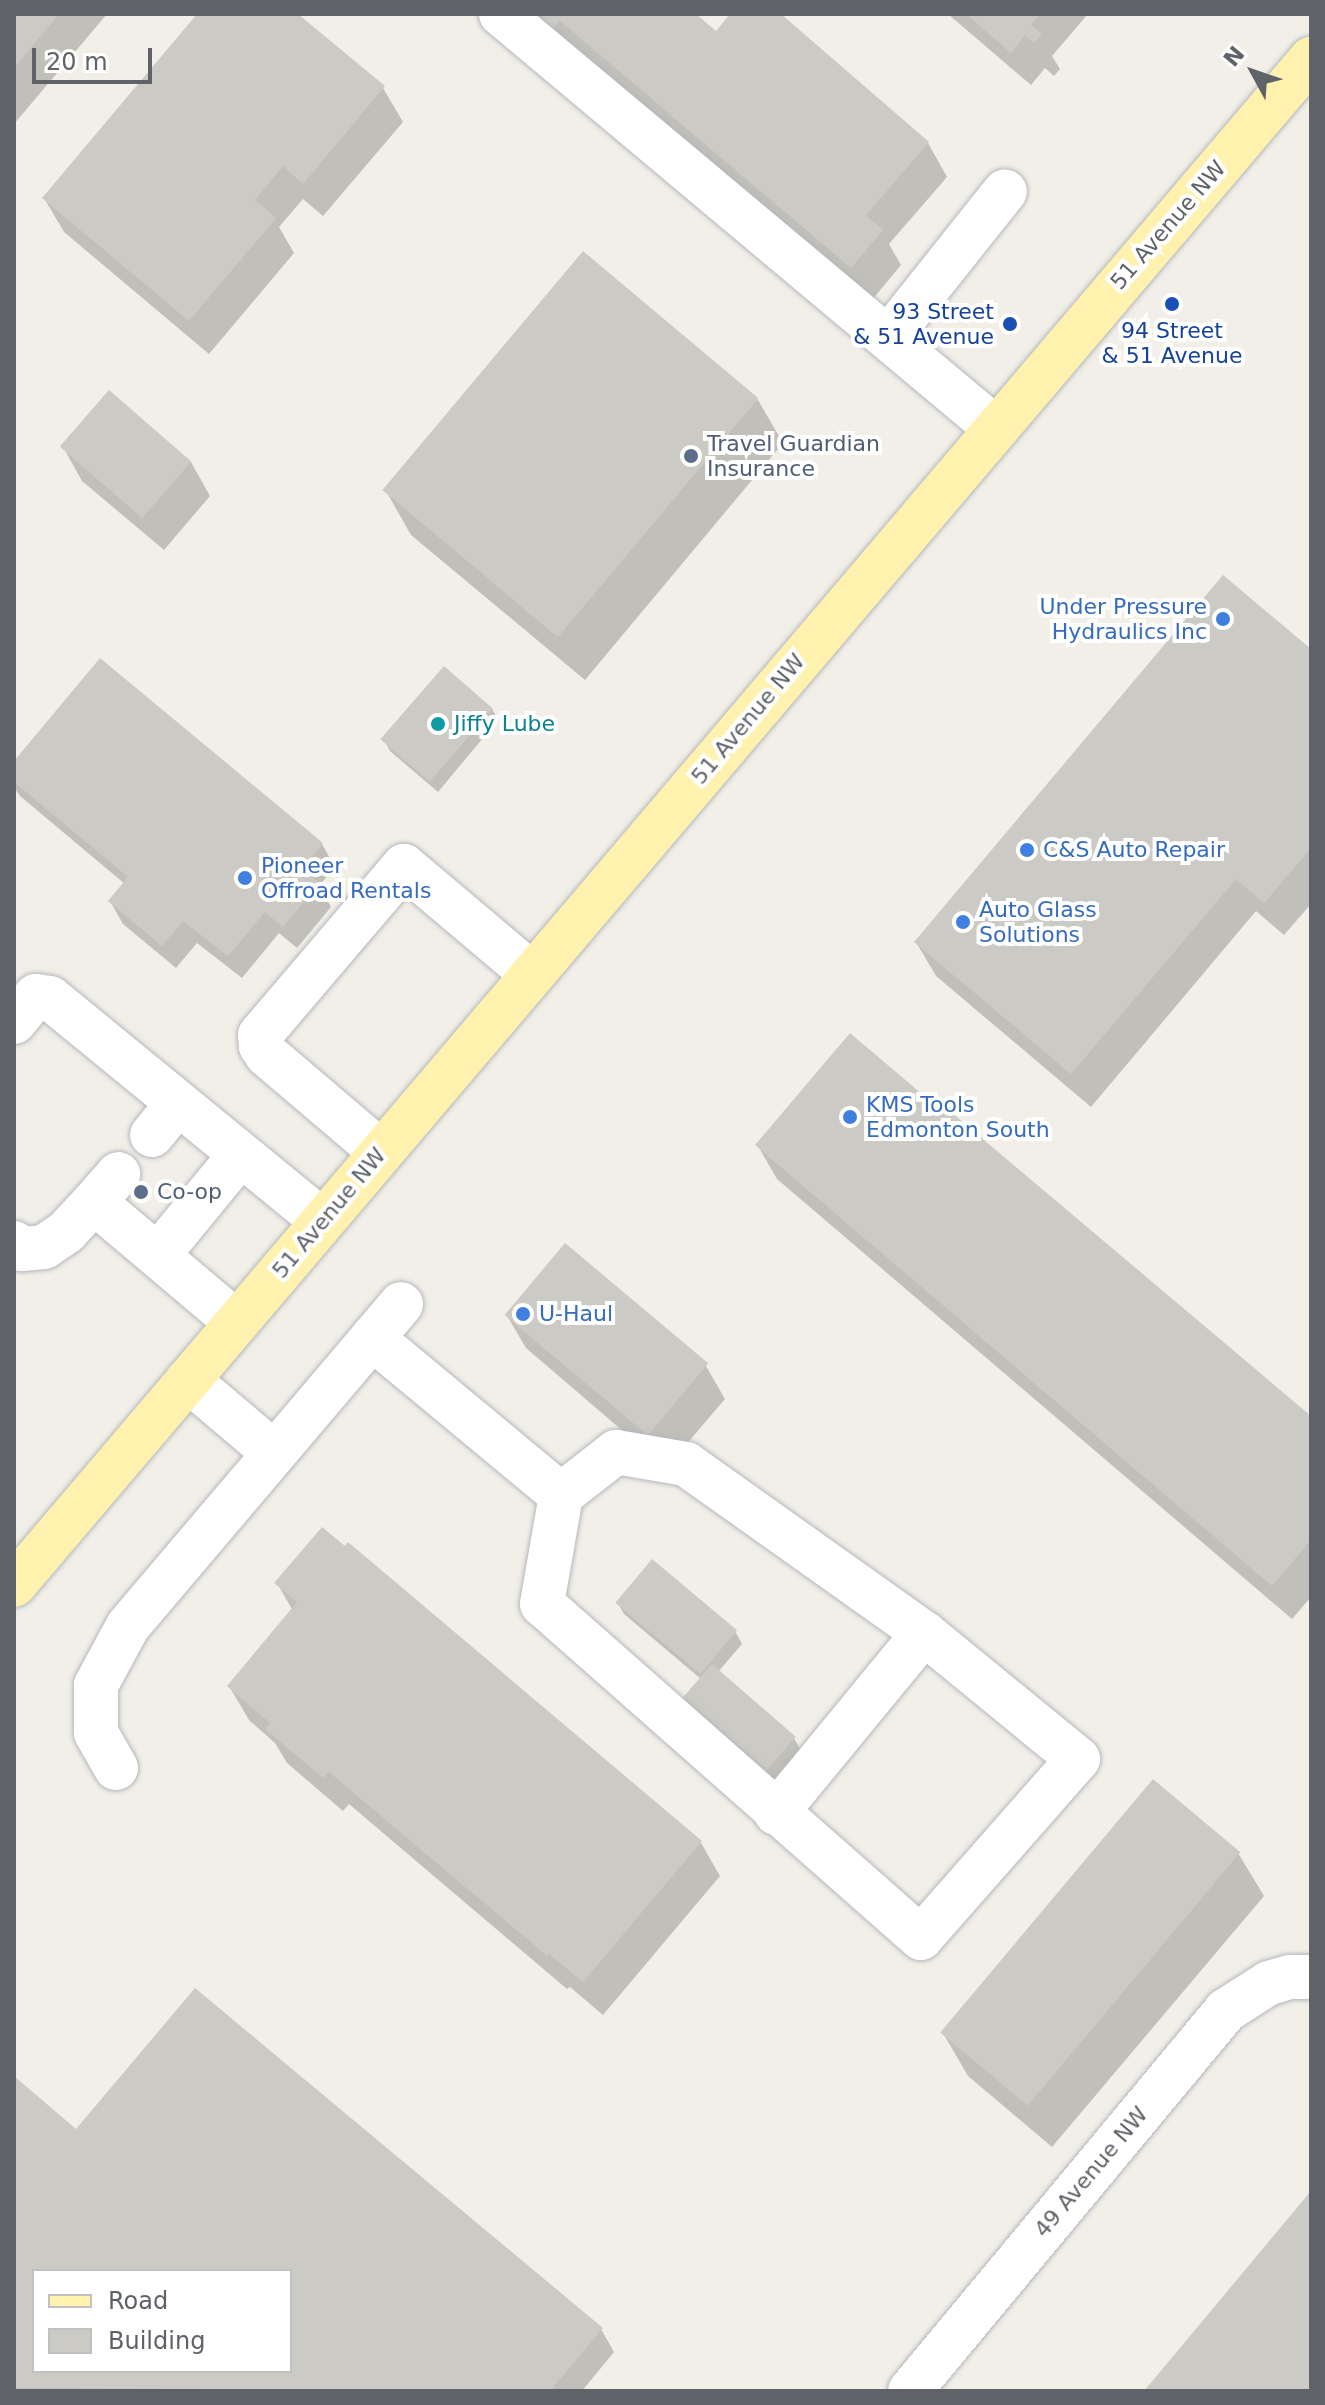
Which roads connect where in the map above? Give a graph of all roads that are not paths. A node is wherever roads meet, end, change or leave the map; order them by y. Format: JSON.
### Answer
{"nodes":[{"id":1,"x":501,"y":14,"type":"edge"},
{"id":2,"x":1311,"y":59,"type":"edge"},
{"id":3,"x":1005,"y":191,"type":"dead end"},
{"id":4,"x":889,"y":337,"type":"junction"},
{"id":5,"x":995,"y":428,"type":"junction"},
{"id":6,"x":532,"y":974,"type":"junction"},
{"id":7,"x":14,"y":1022,"type":"edge"},
{"id":8,"x":381,"y":1152,"type":"junction"},
{"id":9,"x":240,"y":1155,"type":"junction"},
{"id":10,"x":322,"y":1221,"type":"junction"},
{"id":11,"x":14,"y":1243,"type":"edge"},
{"id":12,"x":158,"y":1255,"type":"junction"},
{"id":13,"x":401,"y":1304,"type":"dead end"},
{"id":14,"x":236,"y":1322,"type":"junction"},
{"id":15,"x":372,"y":1338,"type":"junction"},
{"id":16,"x":188,"y":1380,"type":"junction"},
{"id":17,"x":274,"y":1453,"type":"junction"},
{"id":18,"x":561,"y":1495,"type":"junction"},
{"id":19,"x":15,"y":1582,"type":"edge"},
{"id":20,"x":924,"y":1633,"type":"junction"},
{"id":21,"x":116,"y":1768,"type":"dead end"},
{"id":22,"x":776,"y":1813,"type":"junction"},
{"id":23,"x":1300,"y":1977,"type":"edge"},
{"id":24,"x":910,"y":2391,"type":"edge"}],
"edges":[{"from":1,"to":4,"type":"street"},
{"from":2,"to":5,"type":"main road","name":"51 Avenue NW"},
{"from":3,"to":4,"type":"street"},
{"from":4,"to":5,"type":"street"},
{"from":5,"to":6,"type":"main road","name":"51 Avenue NW"},
{"from":6,"to":8,"type":"main road","name":"51 Avenue NW"},
{"from":6,"to":8,"type":"street"},
{"from":7,"to":9,"type":"street"},
{"from":8,"to":10,"type":"main road","name":"51 Avenue NW"},
{"from":9,"to":10,"type":"street"},
{"from":9,"to":12,"type":"street"},
{"from":10,"to":14,"type":"main road","name":"51 Avenue NW"},
{"from":11,"to":12,"type":"street"},
{"from":12,"to":14,"type":"street"},
{"from":13,"to":15,"type":"street"},
{"from":14,"to":16,"type":"main road","name":"51 Avenue NW"},
{"from":15,"to":17,"type":"street"},
{"from":15,"to":18,"type":"street"},
{"from":16,"to":17,"type":"street"},
{"from":16,"to":19,"type":"main road","name":"51 Avenue NW"},
{"from":17,"to":21,"type":"street"},
{"from":18,"to":20,"type":"street"},
{"from":18,"to":22,"type":"street"},
{"from":20,"to":22,"type":"street"},
{"from":20,"to":22,"type":"street"},
{"from":23,"to":24,"type":"street","name":"49 Avenue NW"}]}
